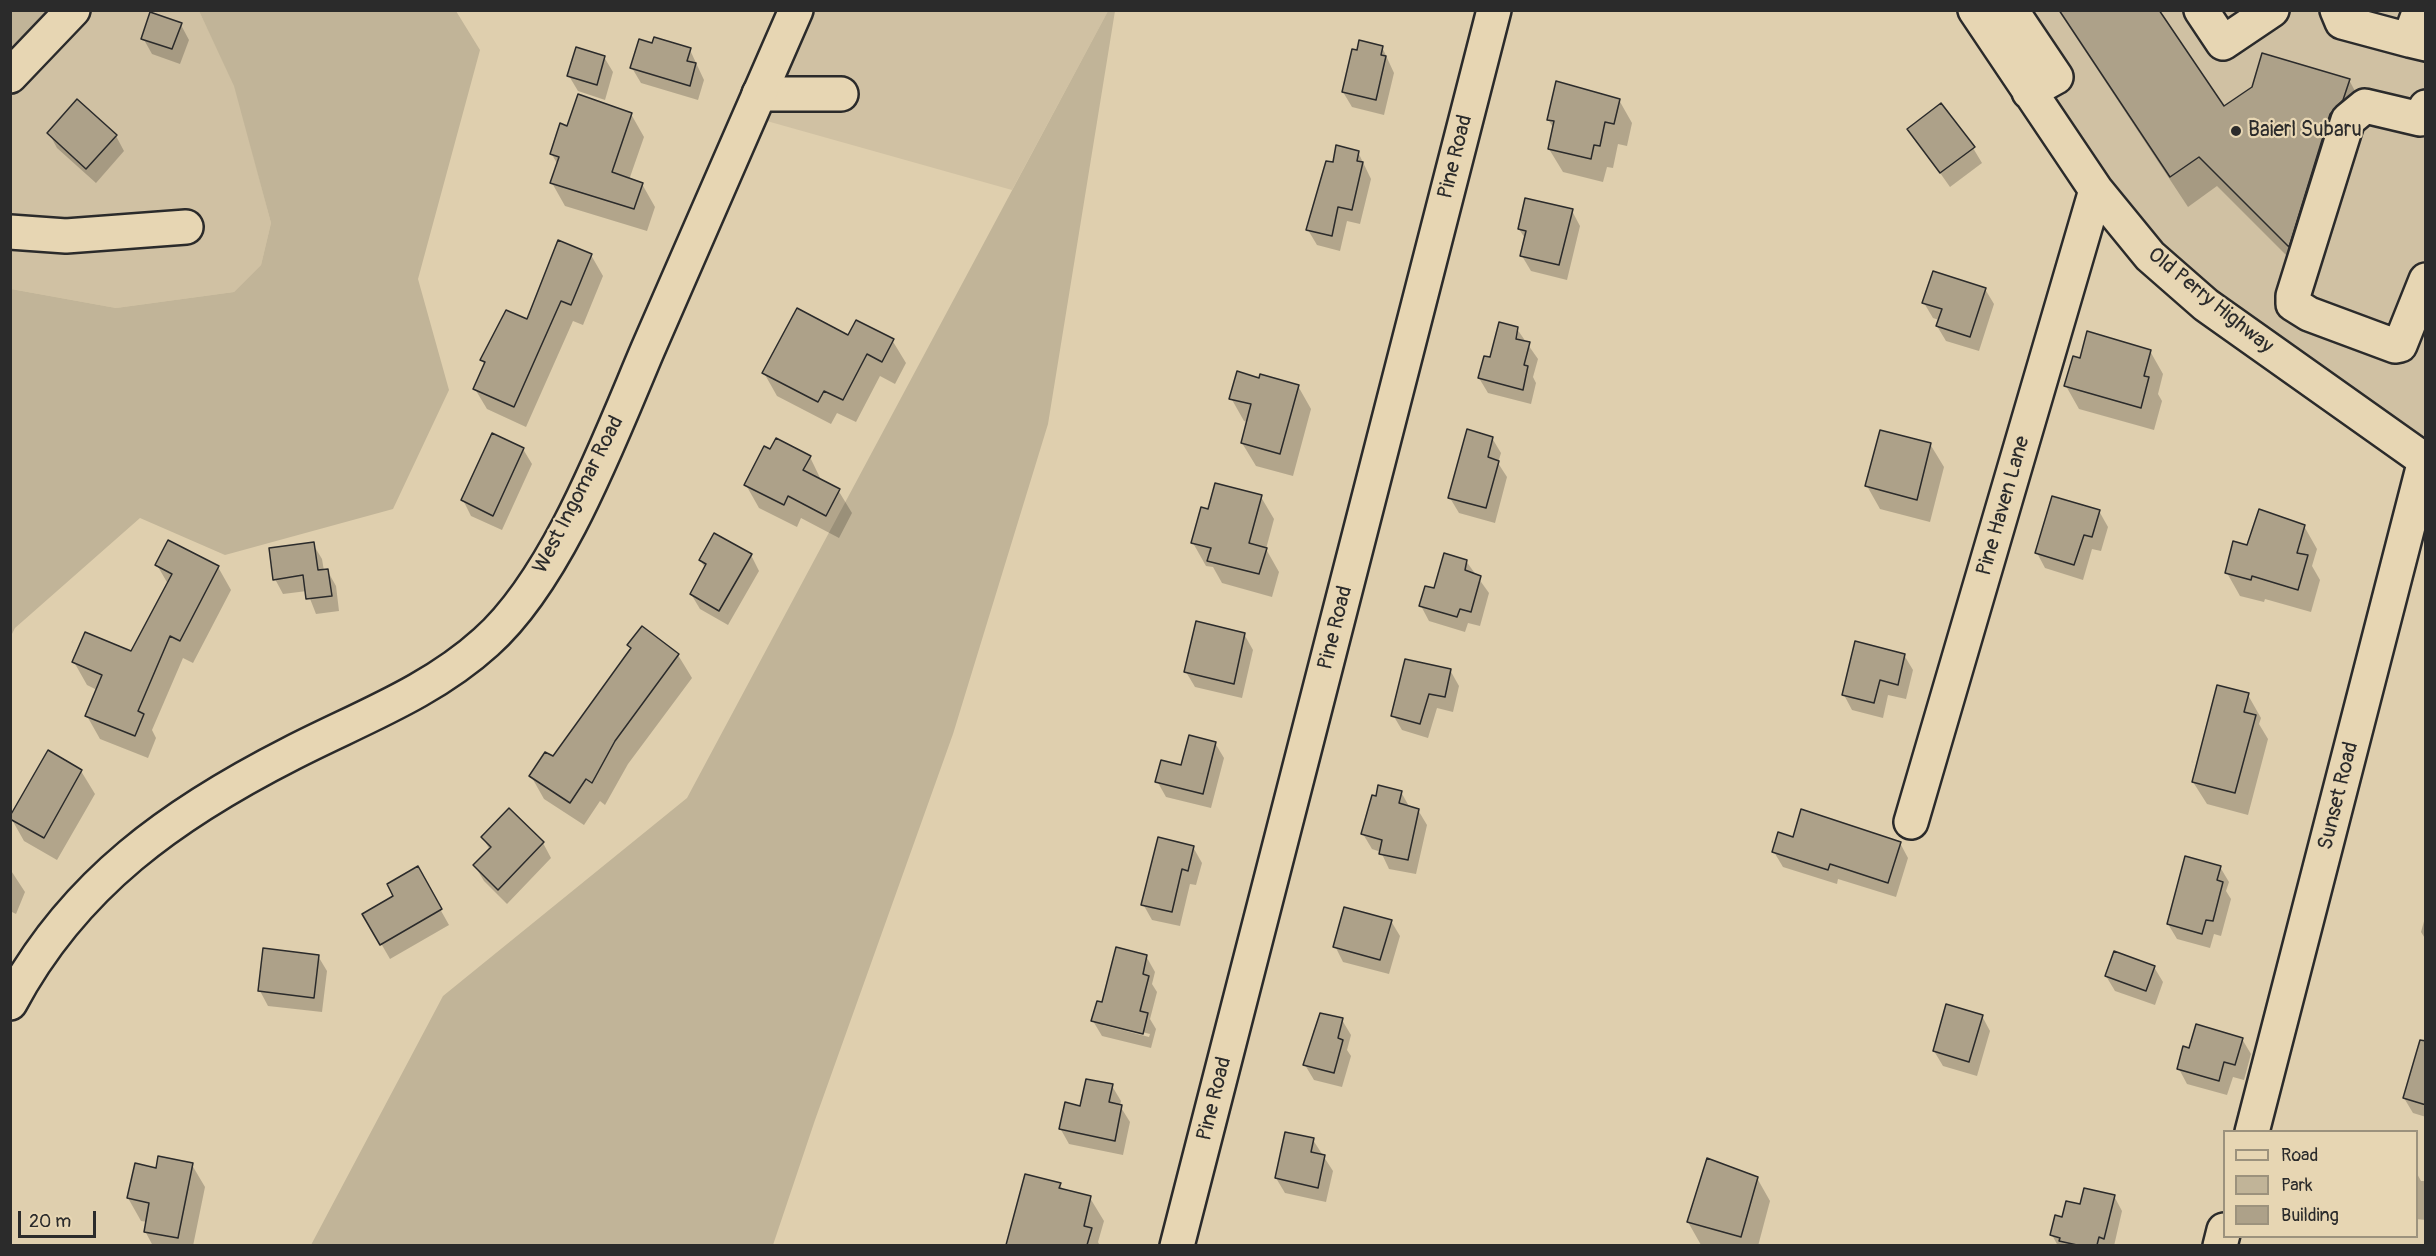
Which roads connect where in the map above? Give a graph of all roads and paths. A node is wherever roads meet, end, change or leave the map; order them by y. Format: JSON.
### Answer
{"nodes":[{"id":1,"x":73,"y":10,"type":"edge"},
{"id":2,"x":796,"y":10,"type":"edge"},
{"id":3,"x":1494,"y":10,"type":"edge"},
{"id":4,"x":1975,"y":10,"type":"edge"},
{"id":5,"x":2011,"y":10,"type":"edge"},
{"id":6,"x":2201,"y":10,"type":"edge"},
{"id":7,"x":2272,"y":10,"type":"edge"},
{"id":8,"x":2337,"y":10,"type":"edge"},
{"id":9,"x":2418,"y":31,"type":"edge"},
{"id":10,"x":10,"y":76,"type":"edge"},
{"id":11,"x":2030,"y":92,"type":"junction"},
{"id":12,"x":759,"y":94,"type":"junction"},
{"id":13,"x":841,"y":94,"type":"dead end"},
{"id":14,"x":2424,"y":116,"type":"edge"},
{"id":15,"x":2096,"y":190,"type":"junction"},
{"id":16,"x":186,"y":226,"type":"dead end"},
{"id":17,"x":10,"y":232,"type":"edge"},
{"id":18,"x":2426,"y":280,"type":"edge"},
{"id":19,"x":2296,"y":307,"type":"junction"},
{"id":20,"x":2266,"y":348,"type":"junction"},
{"id":21,"x":2425,"y":461,"type":"edge"},
{"id":22,"x":1911,"y":822,"type":"dead end"},
{"id":23,"x":10,"y":1003,"type":"edge"},
{"id":24,"x":2252,"y":1130,"type":"edge"},
{"id":25,"x":1178,"y":1245,"type":"edge"}],
"edges":[{"from":1,"to":10,"type":"street"},
{"from":2,"to":12,"type":"street","name":"West Ingomar Road"},
{"from":3,"to":25,"type":"street","name":"Pine Road"},
{"from":4,"to":11,"type":"street","name":"Old Perry Highway"},
{"from":5,"to":11,"type":"street"},
{"from":6,"to":7,"type":"street"},
{"from":8,"to":9,"type":"street"},
{"from":11,"to":15,"type":"street","name":"Old Perry Highway"},
{"from":12,"to":13,"type":"street"},
{"from":12,"to":23,"type":"street","name":"West Ingomar Road"},
{"from":14,"to":19,"type":"street"},
{"from":15,"to":20,"type":"street","name":"Old Perry Highway"},
{"from":15,"to":22,"type":"street","name":"Pine Haven Lane"},
{"from":16,"to":17,"type":"street"},
{"from":18,"to":19,"type":"street"},
{"from":19,"to":20,"type":"street"},
{"from":20,"to":21,"type":"street","name":"Old Perry Highway"},
{"from":21,"to":24,"type":"street","name":"Sunset Road"}]}
